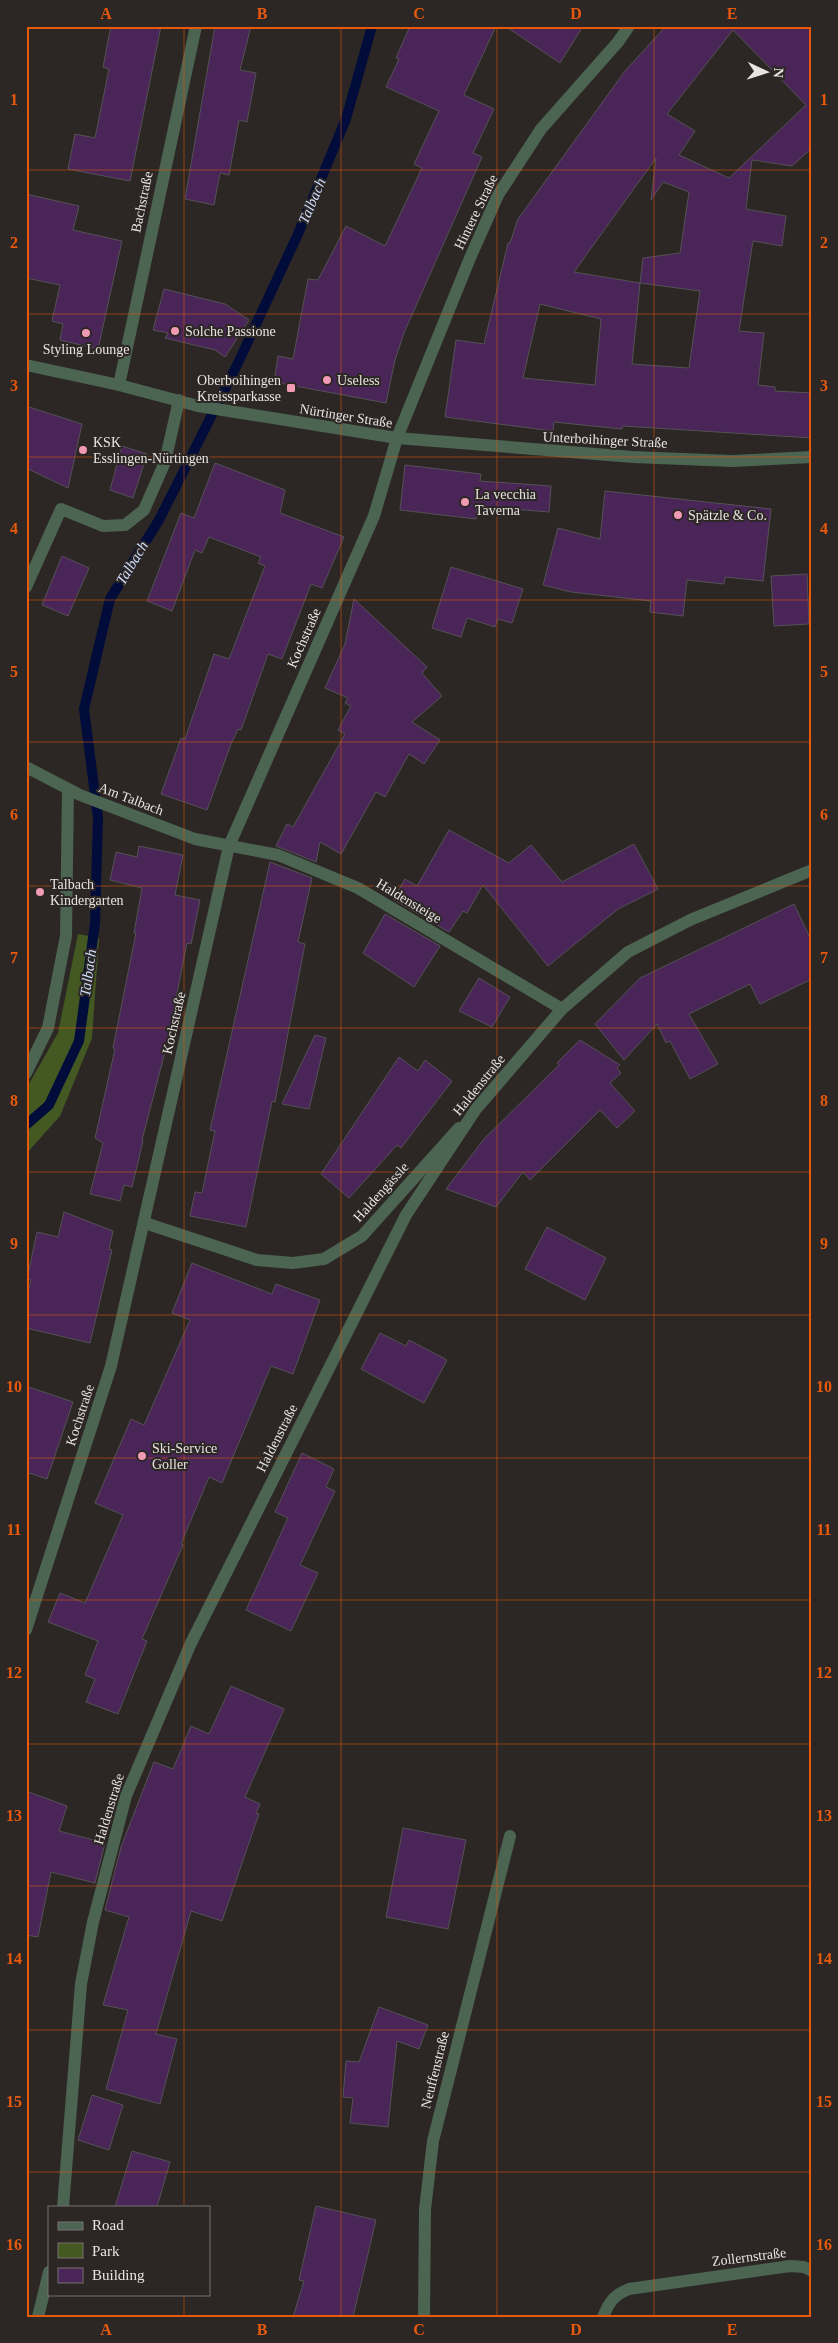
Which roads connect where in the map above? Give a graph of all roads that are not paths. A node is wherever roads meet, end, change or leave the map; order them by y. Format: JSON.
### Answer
{"nodes":[{"id":1,"x":196,"y":26,"type":"edge"},
{"id":2,"x":629,"y":26,"type":"edge"},
{"id":3,"x":26,"y":365,"type":"edge"},
{"id":4,"x":119,"y":385,"type":"junction"},
{"id":5,"x":179,"y":400,"type":"junction"},
{"id":6,"x":397,"y":438,"type":"junction"},
{"id":7,"x":812,"y":457,"type":"edge"},
{"id":8,"x":26,"y":587,"type":"edge"},
{"id":9,"x":26,"y":767,"type":"edge"},
{"id":10,"x":74,"y":792,"type":"junction"},
{"id":11,"x":229,"y":846,"type":"junction"},
{"id":12,"x":812,"y":870,"type":"edge"},
{"id":13,"x":562,"y":1009,"type":"junction"},
{"id":14,"x":26,"y":1073,"type":"edge"},
{"id":15,"x":476,"y":1109,"type":"junction"},
{"id":16,"x":145,"y":1223,"type":"junction"},
{"id":17,"x":26,"y":1630,"type":"edge"},
{"id":18,"x":510,"y":1836,"type":"dead end"},
{"id":19,"x":63,"y":2206,"type":"edge"},
{"id":20,"x":812,"y":2271,"type":"edge"},
{"id":21,"x":48,"y":2276,"type":"edge"},
{"id":22,"x":38,"y":2317,"type":"edge"},
{"id":23,"x":424,"y":2317,"type":"edge"},
{"id":24,"x":603,"y":2317,"type":"edge"}],
"edges":[{"from":1,"to":4,"type":"street","name":"Bachstraße"},
{"from":2,"to":6,"type":"street","name":"Hintere Straße"},
{"from":3,"to":4,"type":"street","name":"Nürtinger Straße"},
{"from":4,"to":5,"type":"street","name":"Nürtinger Straße"},
{"from":5,"to":6,"type":"street","name":"Nürtinger Straße"},
{"from":5,"to":8,"type":"street"},
{"from":6,"to":7,"type":"street","name":"Unterboihinger Straße"},
{"from":6,"to":11,"type":"street","name":"Kochstraße"},
{"from":9,"to":10,"type":"street","name":"Am Talbach"},
{"from":10,"to":11,"type":"street","name":"Am Talbach"},
{"from":10,"to":14,"type":"street"},
{"from":11,"to":13,"type":"street","name":"Haldensteige"},
{"from":11,"to":16,"type":"street","name":"Kochstraße"},
{"from":12,"to":13,"type":"street","name":"Haldenstraße"},
{"from":13,"to":15,"type":"street","name":"Haldenstraße"},
{"from":15,"to":16,"type":"street","name":"Haldengässle"},
{"from":15,"to":19,"type":"street","name":"Haldenstraße"},
{"from":16,"to":17,"type":"street","name":"Kochstraße"},
{"from":18,"to":23,"type":"street","name":"Neuffenstraße"},
{"from":20,"to":24,"type":"street","name":"Zollernstraße"},
{"from":21,"to":22,"type":"street"}]}
